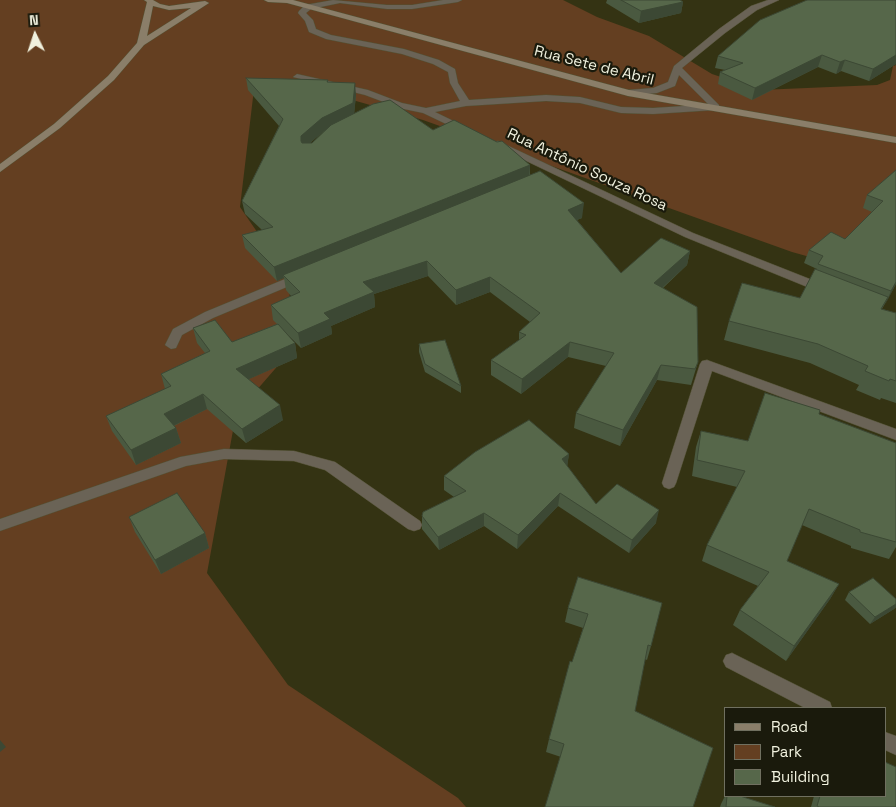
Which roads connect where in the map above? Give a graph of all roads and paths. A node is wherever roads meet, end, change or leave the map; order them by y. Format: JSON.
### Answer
{"nodes":[{"id":1,"x":268,"y":0,"type":"edge"},
{"id":2,"x":458,"y":0,"type":"edge"},
{"id":3,"x":775,"y":0,"type":"edge"},
{"id":4,"x":286,"y":1,"type":"edge"},
{"id":5,"x":149,"y":2,"type":"edge"},
{"id":6,"x":209,"y":2,"type":"edge"},
{"id":7,"x":308,"y":7,"type":"junction"},
{"id":8,"x":141,"y":44,"type":"junction"},
{"id":9,"x":677,"y":68,"type":"junction"},
{"id":10,"x":297,"y":77,"type":"edge"},
{"id":11,"x":628,"y":93,"type":"junction"},
{"id":12,"x":466,"y":103,"type":"junction"},
{"id":13,"x":400,"y":105,"type":"junction"},
{"id":14,"x":716,"y":107,"type":"junction"},
{"id":15,"x":374,"y":111,"type":"edge"},
{"id":16,"x":426,"y":111,"type":"junction"},
{"id":17,"x":472,"y":133,"type":"edge"},
{"id":18,"x":489,"y":140,"type":"edge"},
{"id":19,"x":896,"y":140,"type":"edge"},
{"id":20,"x":0,"y":169,"type":"edge"},
{"id":21,"x":557,"y":172,"type":"junction"},
{"id":22,"x":539,"y":179,"type":"edge"},
{"id":23,"x":314,"y":270,"type":"edge"},
{"id":24,"x":836,"y":294,"type":"edge"},
{"id":25,"x":172,"y":345,"type":"dead end"},
{"id":26,"x":896,"y":435,"type":"edge"},
{"id":27,"x":669,"y":483,"type":"dead end"},
{"id":28,"x":0,"y":525,"type":"edge"},
{"id":29,"x":414,"y":525,"type":"dead end"},
{"id":30,"x":732,"y":661,"type":"dead end"},
{"id":31,"x":820,"y":707,"type":"edge"}],
"edges":[{"from":1,"to":4,"type":"main road","name":"Rua Sete de Abril"},
{"from":2,"to":7,"type":"street"},
{"from":3,"to":9,"type":"street"},
{"from":4,"to":7,"type":"main road","name":"Rua Sete de Abril"},
{"from":5,"to":6,"type":"main road"},
{"from":5,"to":8,"type":"main road"},
{"from":6,"to":8,"type":"main road"},
{"from":7,"to":11,"type":"main road","name":"Rua Sete de Abril"},
{"from":7,"to":12,"type":"street"},
{"from":8,"to":20,"type":"main road"},
{"from":9,"to":11,"type":"street"},
{"from":9,"to":14,"type":"street"},
{"from":10,"to":13,"type":"street"},
{"from":11,"to":14,"type":"main road","name":"Rua Sete de Abril"},
{"from":12,"to":14,"type":"street","name":"Rua Antônio Souza Rosa"},
{"from":12,"to":16,"type":"street","name":"Rua Antônio Souza Rosa"},
{"from":13,"to":15,"type":"street"},
{"from":13,"to":16,"type":"street"},
{"from":14,"to":19,"type":"main road","name":"Rua Sete de Abril"},
{"from":16,"to":17,"type":"street"},
{"from":18,"to":21,"type":"street","name":"Rua Antônio Souza Rosa"},
{"from":21,"to":22,"type":"street"},
{"from":21,"to":24,"type":"street","name":"Rua Antônio Souza Rosa"},
{"from":23,"to":25,"type":"street"},
{"from":26,"to":27,"type":"street"},
{"from":28,"to":29,"type":"street"},
{"from":30,"to":31,"type":"street"}]}
